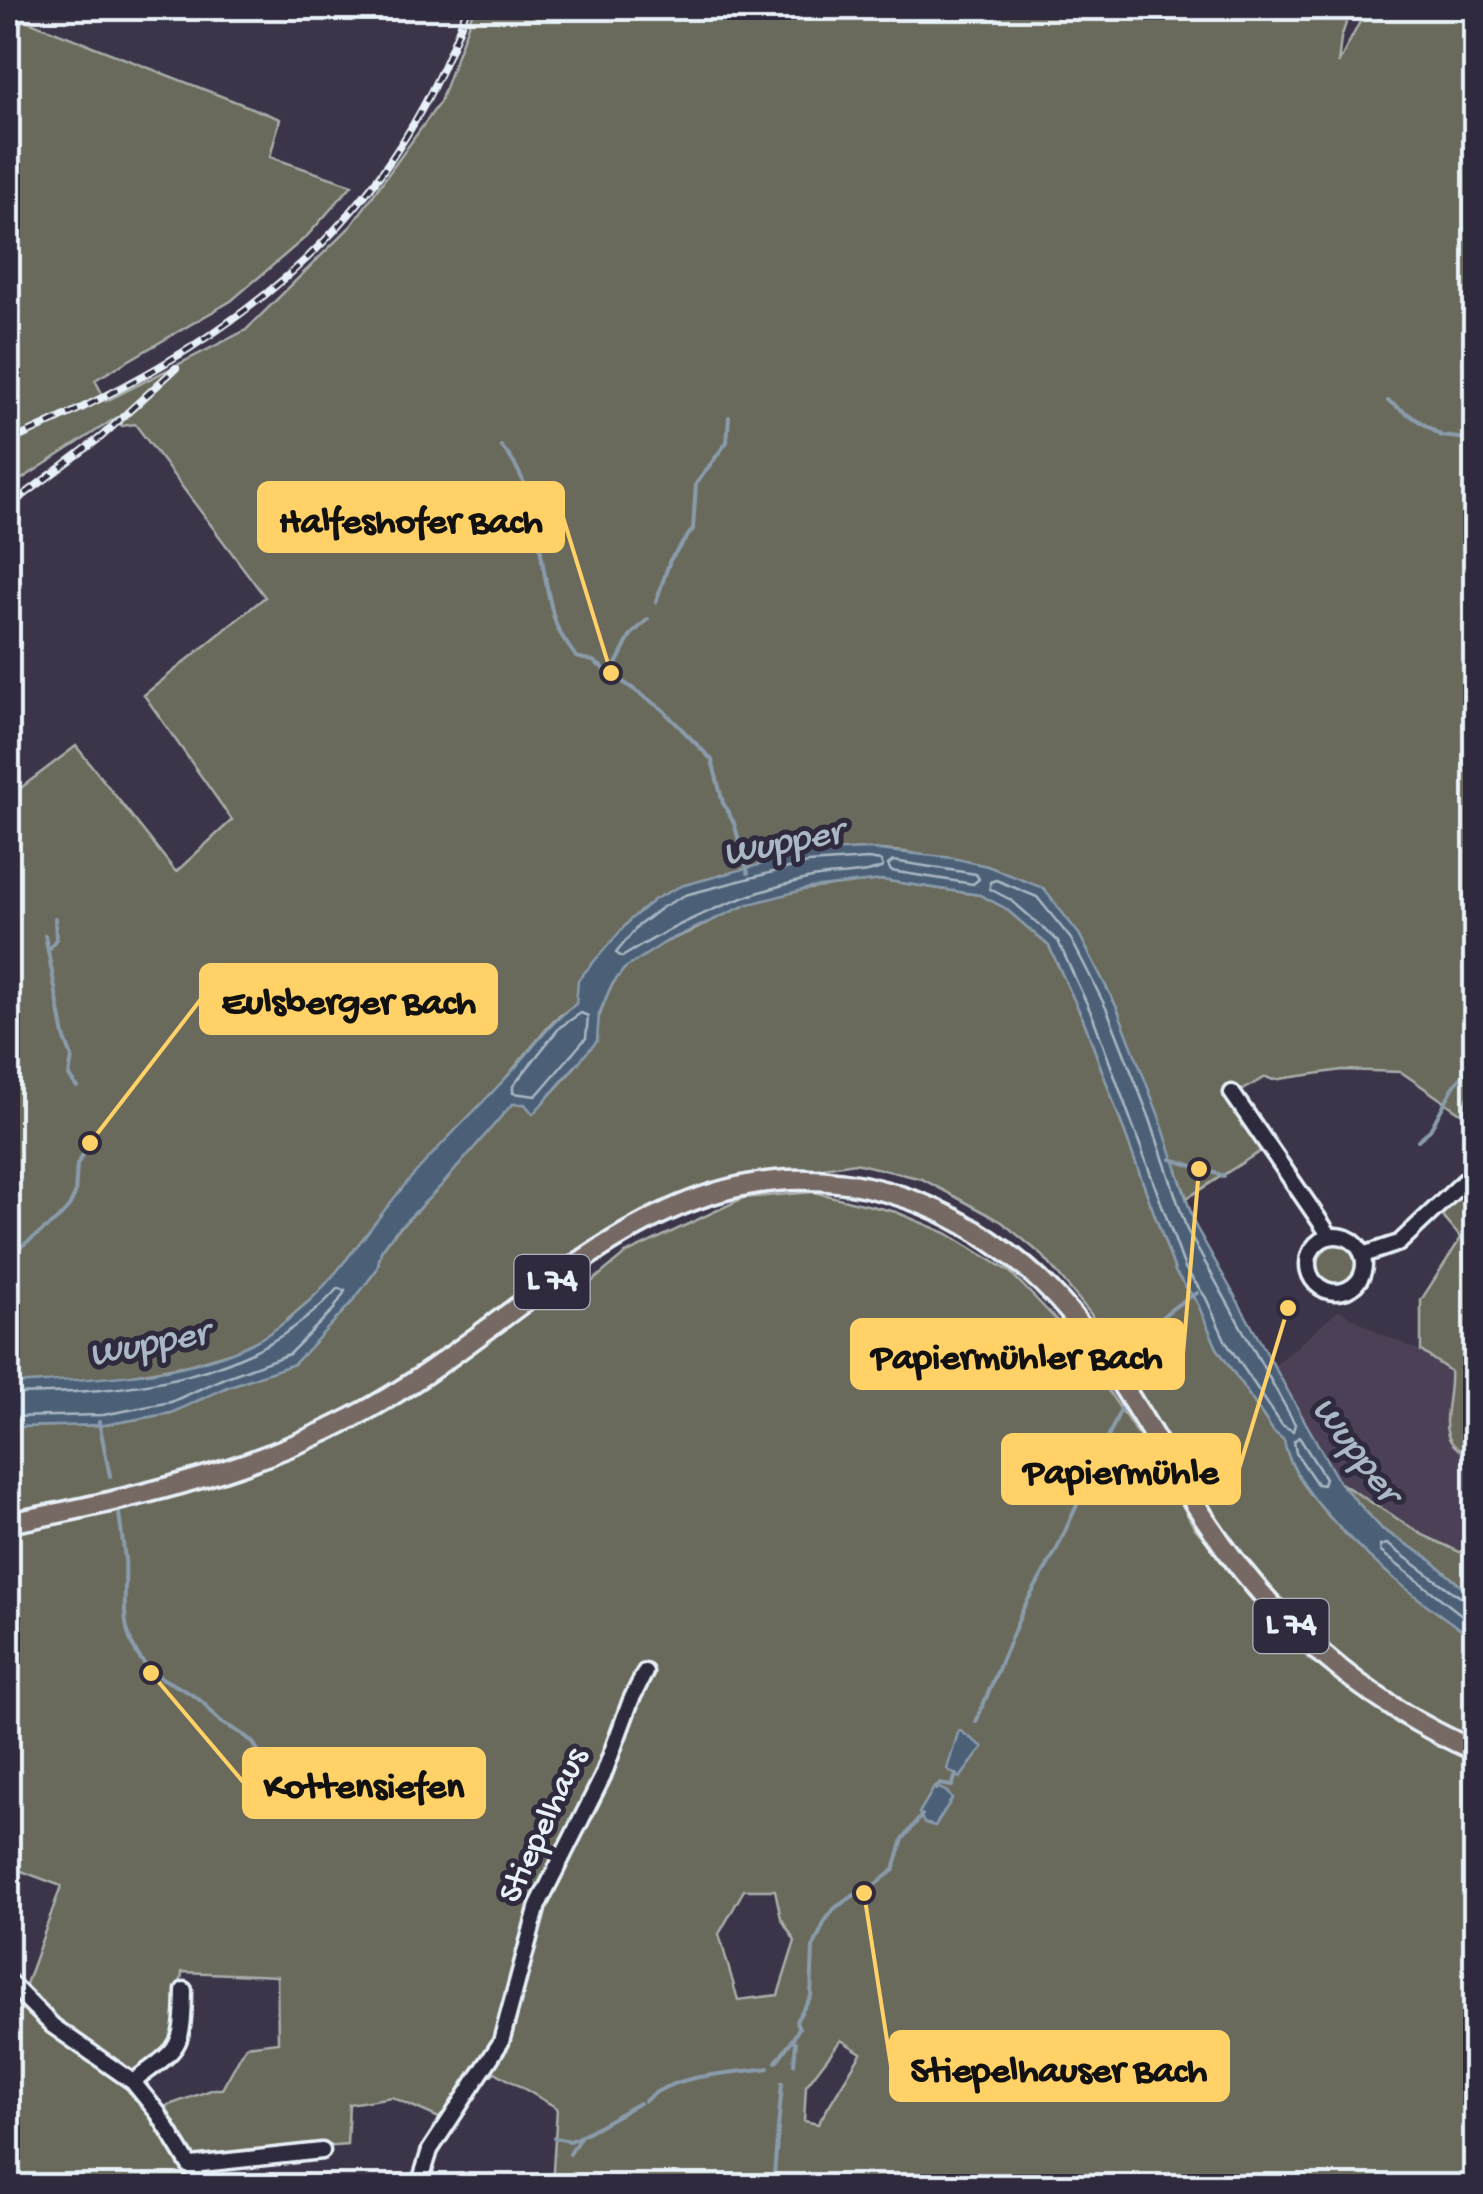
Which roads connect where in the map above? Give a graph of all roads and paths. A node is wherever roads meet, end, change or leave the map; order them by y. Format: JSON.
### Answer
{"nodes":[{"id":1,"x":1232,"y":1094,"type":"dead end"},
{"id":2,"x":1476,"y":1170,"type":"edge"},
{"id":3,"x":1330,"y":1236,"type":"junction"},
{"id":4,"x":1363,"y":1255,"type":"junction"},
{"id":5,"x":8,"y":1523,"type":"edge"},
{"id":6,"x":645,"y":1672,"type":"dead end"},
{"id":7,"x":1476,"y":1750,"type":"edge"},
{"id":8,"x":8,"y":1981,"type":"edge"},
{"id":9,"x":184,"y":1990,"type":"dead end"},
{"id":10,"x":133,"y":2082,"type":"junction"},
{"id":11,"x":322,"y":2151,"type":"dead end"},
{"id":12,"x":192,"y":2165,"type":"junction"},
{"id":13,"x":202,"y":2186,"type":"edge"},
{"id":14,"x":419,"y":2186,"type":"edge"}],
"edges":[{"from":1,"to":3,"type":"street"},
{"from":2,"to":4,"type":"street"},
{"from":3,"to":4,"type":"street"},
{"from":3,"to":4,"type":"street"},
{"from":5,"to":7,"type":"main road","number":"L 74"},
{"from":6,"to":14,"type":"street","name":"Stiepelhaus"},
{"from":8,"to":10,"type":"street"},
{"from":9,"to":10,"type":"street"},
{"from":10,"to":12,"type":"street"},
{"from":11,"to":12,"type":"street"},
{"from":12,"to":13,"type":"street"}]}
